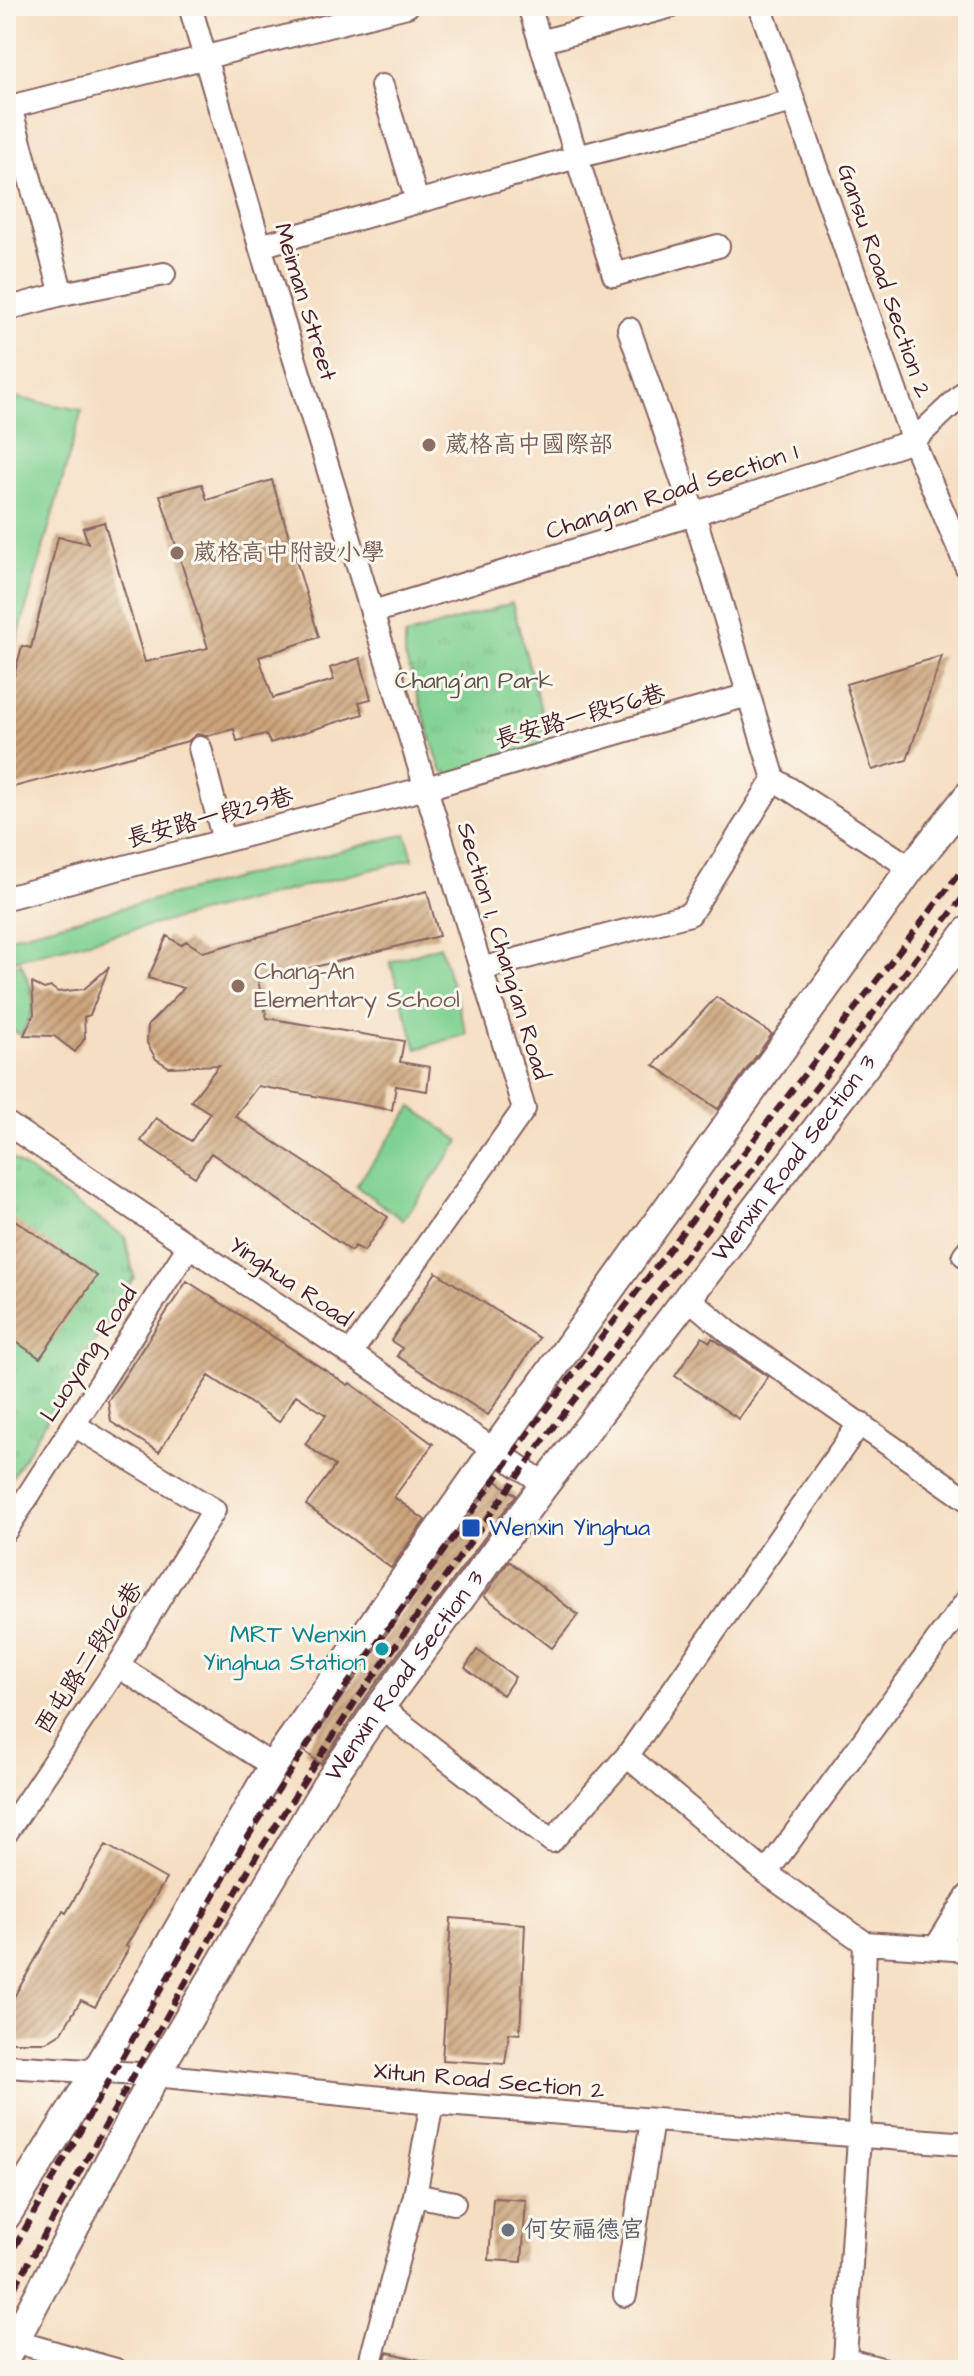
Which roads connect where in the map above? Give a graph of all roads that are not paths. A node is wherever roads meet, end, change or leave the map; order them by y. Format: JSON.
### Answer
{"nodes":[{"id":1,"x":190,"y":6,"type":"edge"},
{"id":2,"x":407,"y":6,"type":"edge"},
{"id":3,"x":529,"y":6,"type":"edge"},
{"id":4,"x":672,"y":6,"type":"edge"},
{"id":5,"x":760,"y":6,"type":"edge"},
{"id":6,"x":540,"y":42,"type":"junction"},
{"id":7,"x":205,"y":56,"type":"junction"},
{"id":8,"x":382,"y":86,"type":"dead end"},
{"id":9,"x":793,"y":101,"type":"junction"},
{"id":10,"x":8,"y":108,"type":"edge"},
{"id":11,"x":577,"y":157,"type":"junction"},
{"id":12,"x":417,"y":201,"type":"junction"},
{"id":13,"x":260,"y":246,"type":"junction"},
{"id":14,"x":718,"y":246,"type":"dead end"},
{"id":15,"x":164,"y":274,"type":"dead end"},
{"id":16,"x":62,"y":294,"type":"junction"},
{"id":17,"x":6,"y":309,"type":"edge"},
{"id":18,"x":629,"y":329,"type":"dead end"},
{"id":19,"x":968,"y":389,"type":"edge"},
{"id":20,"x":913,"y":441,"type":"junction"},
{"id":21,"x":694,"y":514,"type":"junction"},
{"id":22,"x":968,"y":570,"type":"edge"},
{"id":23,"x":373,"y":612,"type":"junction"},
{"id":24,"x":748,"y":695,"type":"junction"},
{"id":25,"x":200,"y":748,"type":"dead end"},
{"id":26,"x":774,"y":779,"type":"junction"},
{"id":27,"x":426,"y":788,"type":"junction"},
{"id":28,"x":968,"y":796,"type":"edge"},
{"id":29,"x":224,"y":841,"type":"junction"},
{"id":30,"x":911,"y":868,"type":"junction"},
{"id":31,"x":6,"y":898,"type":"edge"},
{"id":32,"x":968,"y":931,"type":"edge"},
{"id":33,"x":481,"y":969,"type":"junction"},
{"id":34,"x":6,"y":1123,"type":"edge"},
{"id":35,"x":189,"y":1246,"type":"junction"},
{"id":36,"x":687,"y":1297,"type":"junction"},
{"id":37,"x":350,"y":1354,"type":"junction"},
{"id":38,"x":860,"y":1423,"type":"junction"},
{"id":39,"x":74,"y":1425,"type":"junction"},
{"id":40,"x":494,"y":1451,"type":"junction"},
{"id":41,"x":545,"y":1484,"type":"junction"},
{"id":42,"x":968,"y":1500,"type":"edge"},
{"id":43,"x":6,"y":1530,"type":"edge"},
{"id":44,"x":965,"y":1608,"type":"edge"},
{"id":45,"x":118,"y":1666,"type":"junction"},
{"id":46,"x":380,"y":1707,"type":"junction"},
{"id":47,"x":627,"y":1756,"type":"junction"},
{"id":48,"x":273,"y":1766,"type":"junction"},
{"id":49,"x":6,"y":1833,"type":"edge"},
{"id":50,"x":766,"y":1873,"type":"junction"},
{"id":51,"x":968,"y":1896,"type":"edge"},
{"id":52,"x":865,"y":1943,"type":"junction"},
{"id":53,"x":936,"y":1947,"type":"junction"},
{"id":54,"x":968,"y":1950,"type":"edge"},
{"id":55,"x":6,"y":2066,"type":"edge"},
{"id":56,"x":96,"y":2072,"type":"junction"},
{"id":57,"x":155,"y":2075,"type":"junction"},
{"id":58,"x":432,"y":2103,"type":"junction"},
{"id":59,"x":652,"y":2120,"type":"junction"},
{"id":60,"x":859,"y":2137,"type":"junction"},
{"id":61,"x":968,"y":2144,"type":"edge"},
{"id":62,"x":415,"y":2195,"type":"junction"},
{"id":63,"x":454,"y":2203,"type":"dead end"},
{"id":64,"x":6,"y":2216,"type":"edge"},
{"id":65,"x":625,"y":2295,"type":"dead end"},
{"id":66,"x":9,"y":2346,"type":"edge"},
{"id":67,"x":842,"y":2365,"type":"edge"},
{"id":68,"x":116,"y":2370,"type":"edge"},
{"id":69,"x":368,"y":2370,"type":"edge"},
{"id":70,"x":885,"y":2370,"type":"edge"}],
"edges":[{"from":1,"to":7,"type":"street","name":"Meiman Street"},
{"from":2,"to":7,"type":"street"},
{"from":3,"to":6,"type":"street"},
{"from":4,"to":6,"type":"street"},
{"from":5,"to":9,"type":"street","name":"Gansu Road Section 2"},
{"from":6,"to":11,"type":"street"},
{"from":7,"to":10,"type":"street"},
{"from":7,"to":13,"type":"street","name":"Meiman Street"},
{"from":8,"to":12,"type":"street"},
{"from":9,"to":11,"type":"street"},
{"from":9,"to":20,"type":"street","name":"Gansu Road Section 2"},
{"from":10,"to":16,"type":"street"},
{"from":11,"to":12,"type":"street"},
{"from":11,"to":14,"type":"street"},
{"from":12,"to":13,"type":"street"},
{"from":13,"to":23,"type":"street","name":"Meiman Street"},
{"from":15,"to":16,"type":"street"},
{"from":16,"to":17,"type":"street"},
{"from":18,"to":21,"type":"street"},
{"from":19,"to":20,"type":"street","name":"Chang’an Road Section 1"},
{"from":20,"to":21,"type":"street","name":"Chang’an Road Section 1"},
{"from":20,"to":22,"type":"street","name":"Gansu Road Section 2"},
{"from":21,"to":23,"type":"street","name":"Chang’an Road Section 1"},
{"from":21,"to":24,"type":"street"},
{"from":23,"to":27,"type":"street","name":"Section 1, Chang’an Road"},
{"from":24,"to":26,"type":"street"},
{"from":24,"to":27,"type":"street","name":"長安路一段56巷"},
{"from":25,"to":29,"type":"street"},
{"from":26,"to":30,"type":"street"},
{"from":26,"to":33,"type":"street"},
{"from":27,"to":29,"type":"street","name":"長安路一段29巷"},
{"from":27,"to":33,"type":"street","name":"Section 1, Chang’an Road"},
{"from":28,"to":30,"type":"main road"},
{"from":29,"to":31,"type":"street","name":"長安路一段29巷"},
{"from":30,"to":40,"type":"main road"},
{"from":32,"to":36,"type":"main road","name":"Wenxin Road Section 3"},
{"from":33,"to":37,"type":"street","name":"Section 1, Chang’an Road"},
{"from":34,"to":35,"type":"street","name":"Yinghua Road"},
{"from":35,"to":37,"type":"street","name":"Yinghua Road"},
{"from":35,"to":39,"type":"street","name":"Luoyang Road"},
{"from":36,"to":38,"type":"street"},
{"from":36,"to":41,"type":"main road","name":"Wenxin Road Section 3"},
{"from":37,"to":40,"type":"street","name":"Yinghua Road"},
{"from":38,"to":42,"type":"street"},
{"from":38,"to":47,"type":"street"},
{"from":39,"to":43,"type":"street","name":"Luoyang Road"},
{"from":39,"to":45,"type":"street","name":"西屯路二段126巷"},
{"from":40,"to":41,"type":"street","name":"Yinghua Road"},
{"from":40,"to":48,"type":"main road"},
{"from":41,"to":46,"type":"main road","name":"Wenxin Road Section 3"},
{"from":44,"to":50,"type":"street"},
{"from":45,"to":48,"type":"street"},
{"from":45,"to":49,"type":"street","name":"西屯路二段126巷"},
{"from":46,"to":47,"type":"street"},
{"from":46,"to":57,"type":"main road","name":"Wenxin Road Section 3"},
{"from":47,"to":50,"type":"street"},
{"from":48,"to":56,"type":"main road"},
{"from":50,"to":52,"type":"street"},
{"from":51,"to":53,"type":"street"},
{"from":52,"to":53,"type":"street"},
{"from":52,"to":60,"type":"street"},
{"from":53,"to":54,"type":"street"},
{"from":55,"to":56,"type":"street","name":"Xitun Road Section 2"},
{"from":56,"to":57,"type":"street","name":"Xitun Road Section 2"},
{"from":56,"to":64,"type":"main road"},
{"from":57,"to":58,"type":"street","name":"Xitun Road Section 2"},
{"from":57,"to":66,"type":"main road","name":"Wenxin Road Section 3"},
{"from":58,"to":59,"type":"street","name":"Xitun Road Section 2"},
{"from":58,"to":62,"type":"street"},
{"from":59,"to":60,"type":"street","name":"Xitun Road Section 2"},
{"from":59,"to":65,"type":"street"},
{"from":60,"to":61,"type":"street","name":"Xitun Road Section 2"},
{"from":60,"to":67,"type":"street"},
{"from":62,"to":63,"type":"street"},
{"from":62,"to":69,"type":"street"},
{"from":66,"to":68,"type":"street"},
{"from":67,"to":70,"type":"street"}]}
